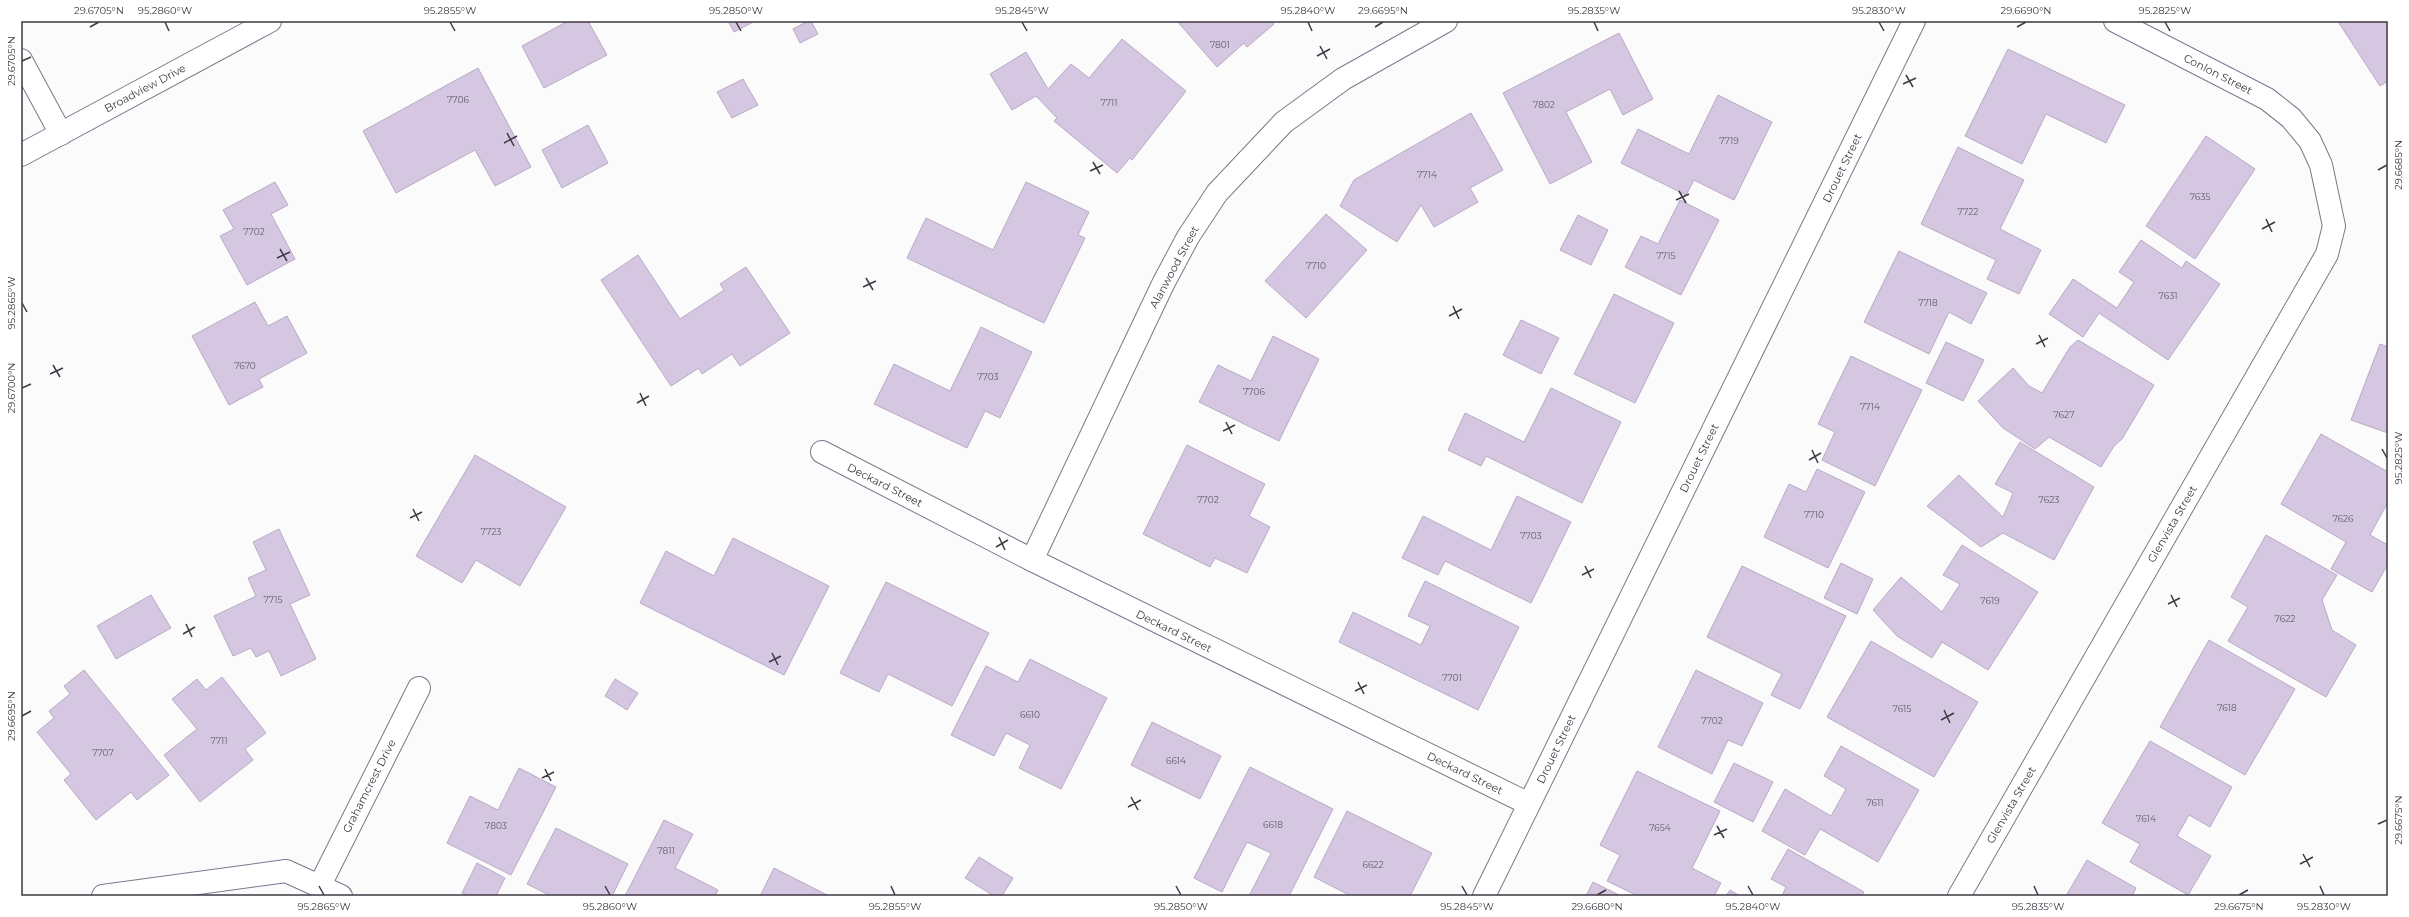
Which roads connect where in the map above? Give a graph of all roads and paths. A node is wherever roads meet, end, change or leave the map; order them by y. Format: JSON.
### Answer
{"nodes":[{"id":1,"x":270,"y":21,"type":"edge"},
{"id":2,"x":1446,"y":21,"type":"edge"},
{"id":3,"x":1914,"y":21,"type":"edge"},
{"id":4,"x":2115,"y":21,"type":"edge"},
{"id":5,"x":21,"y":60,"type":"edge"},
{"id":6,"x":61,"y":134,"type":"junction"},
{"id":7,"x":2310,"y":141,"type":"joint"},
{"id":8,"x":21,"y":155,"type":"edge"},
{"id":9,"x":822,"y":452,"type":"dead end"},
{"id":10,"x":1032,"y":560,"type":"junction"},
{"id":11,"x":419,"y":688,"type":"dead end"},
{"id":12,"x":1529,"y":804,"type":"junction"},
{"id":13,"x":320,"y":885,"type":"junction"},
{"id":14,"x":103,"y":896,"type":"edge"},
{"id":15,"x":341,"y":896,"type":"edge"},
{"id":16,"x":1484,"y":896,"type":"edge"},
{"id":17,"x":1959,"y":896,"type":"edge"}],
"edges":[{"from":1,"to":6,"type":"street","name":"Broadview Drive"},
{"from":2,"to":10,"type":"street","name":"Alanwood Street"},
{"from":3,"to":12,"type":"street","name":"Drouet Street"},
{"from":4,"to":7,"type":"street","name":"Conlon Street"},
{"from":5,"to":6,"type":"street"},
{"from":6,"to":8,"type":"street","name":"Broadview Drive"},
{"from":7,"to":17,"type":"street","name":"Glenvista Street"},
{"from":9,"to":10,"type":"street","name":"Deckard Street"},
{"from":10,"to":12,"type":"street","name":"Deckard Street"},
{"from":11,"to":13,"type":"street","name":"Grahamcrest Drive"},
{"from":12,"to":16,"type":"street","name":"Drouet Street"},
{"from":13,"to":14,"type":"street"},
{"from":13,"to":15,"type":"street"}]}
